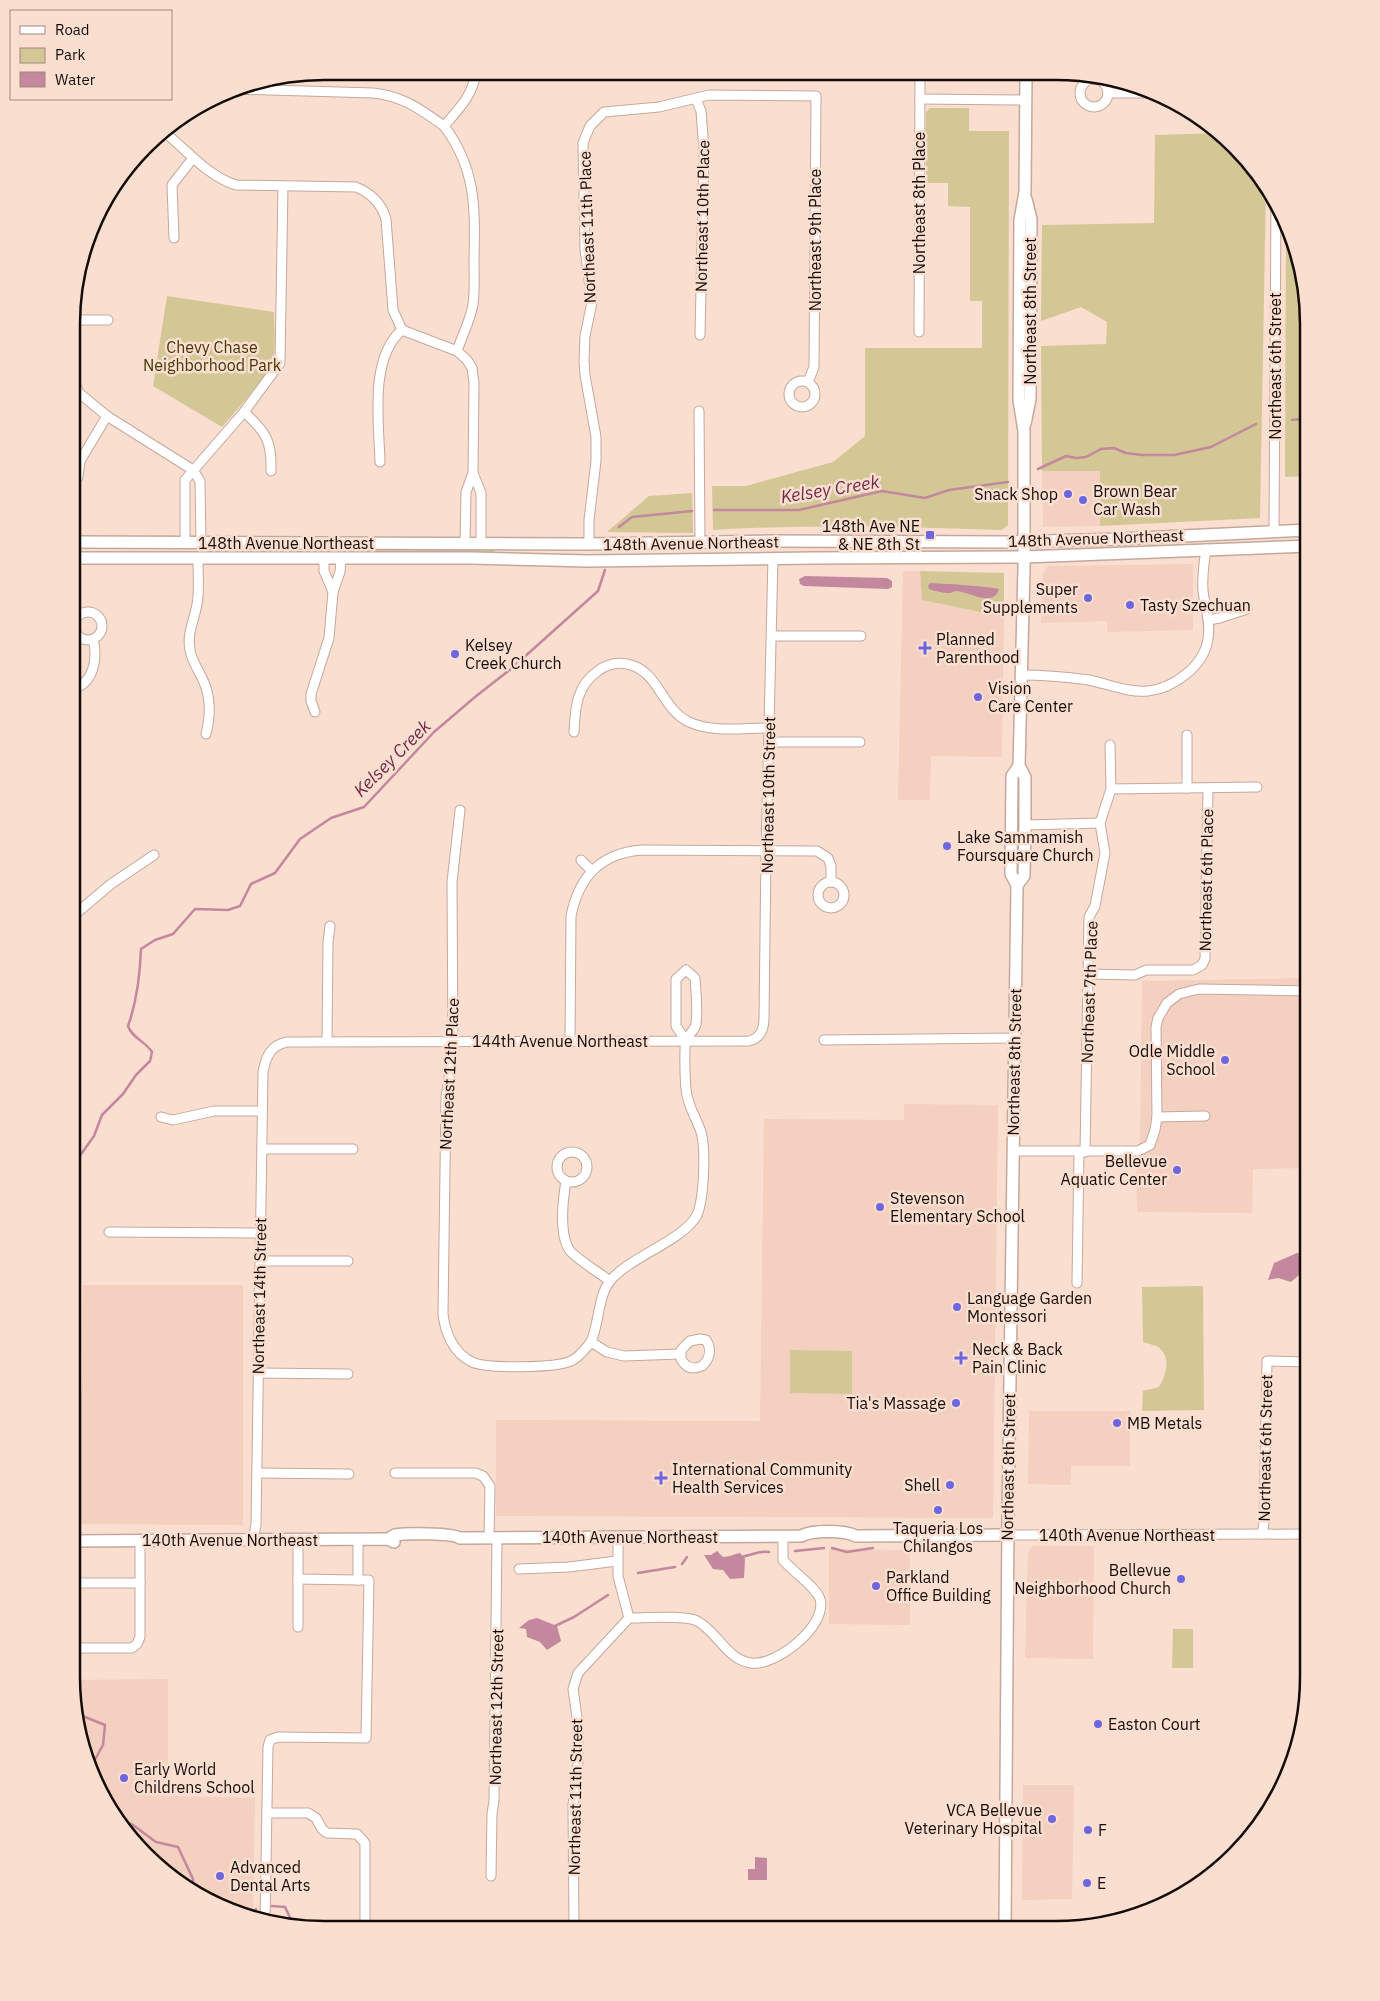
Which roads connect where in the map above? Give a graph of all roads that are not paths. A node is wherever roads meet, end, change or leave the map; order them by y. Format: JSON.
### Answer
{"nodes":[{"id":1,"x":474,"y":80,"type":"edge"},
{"id":2,"x":920,"y":80,"type":"edge"},
{"id":3,"x":1026,"y":80,"type":"edge"},
{"id":4,"x":256,"y":90,"type":"edge"},
{"id":5,"x":1135,"y":93,"type":"edge"},
{"id":6,"x":1108,"y":94,"type":"dead end"},
{"id":7,"x":696,"y":99,"type":"junction"},
{"id":8,"x":920,"y":99,"type":"junction"},
{"id":9,"x":1026,"y":100,"type":"junction"},
{"id":10,"x":444,"y":126,"type":"junction"},
{"id":11,"x":171,"y":134,"type":"edge"},
{"id":12,"x":193,"y":158,"type":"junction"},
{"id":13,"x":283,"y":186,"type":"junction"},
{"id":14,"x":1276,"y":218,"type":"edge"},
{"id":15,"x":174,"y":238,"type":"dead end"},
{"id":16,"x":80,"y":320,"type":"edge"},
{"id":17,"x":108,"y":320,"type":"dead end"},
{"id":18,"x":402,"y":330,"type":"junction"},
{"id":19,"x":918,"y":332,"type":"dead end"},
{"id":20,"x":700,"y":335,"type":"dead end"},
{"id":21,"x":457,"y":351,"type":"junction"},
{"id":22,"x":808,"y":382,"type":"dead end"},
{"id":23,"x":80,"y":393,"type":"edge"},
{"id":24,"x":699,"y":410,"type":"dead end"},
{"id":25,"x":244,"y":412,"type":"junction"},
{"id":26,"x":107,"y":416,"type":"junction"},
{"id":27,"x":80,"y":461,"type":"edge"},
{"id":28,"x":380,"y":462,"type":"dead end"},
{"id":29,"x":193,"y":470,"type":"junction"},
{"id":30,"x":271,"y":471,"type":"dead end"},
{"id":31,"x":473,"y":473,"type":"junction"},
{"id":32,"x":1274,"y":530,"type":"junction"},
{"id":33,"x":1300,"y":530,"type":"edge"},
{"id":34,"x":1217,"y":533,"type":"junction"},
{"id":35,"x":848,"y":540,"type":"junction"},
{"id":36,"x":80,"y":542,"type":"edge"},
{"id":37,"x":1024,"y":542,"type":"junction"},
{"id":38,"x":185,"y":543,"type":"junction"},
{"id":39,"x":201,"y":543,"type":"junction"},
{"id":40,"x":465,"y":543,"type":"junction"},
{"id":41,"x":481,"y":543,"type":"junction"},
{"id":42,"x":495,"y":543,"type":"junction"},
{"id":43,"x":700,"y":543,"type":"junction"},
{"id":44,"x":326,"y":544,"type":"junction"},
{"id":45,"x":589,"y":544,"type":"junction"},
{"id":46,"x":1300,"y":546,"type":"edge"},
{"id":47,"x":1206,"y":549,"type":"junction"},
{"id":48,"x":1182,"y":550,"type":"junction"},
{"id":49,"x":80,"y":558,"type":"edge"},
{"id":50,"x":472,"y":558,"type":"junction"},
{"id":51,"x":773,"y":558,"type":"junction"},
{"id":52,"x":812,"y":558,"type":"junction"},
{"id":53,"x":1024,"y":558,"type":"junction"},
{"id":54,"x":198,"y":559,"type":"junction"},
{"id":55,"x":288,"y":559,"type":"junction"},
{"id":56,"x":324,"y":559,"type":"junction"},
{"id":57,"x":341,"y":559,"type":"junction"},
{"id":58,"x":333,"y":592,"type":"junction"},
{"id":59,"x":1247,"y":609,"type":"dead end"},
{"id":60,"x":1208,"y":620,"type":"junction"},
{"id":61,"x":772,"y":636,"type":"junction"},
{"id":62,"x":861,"y":636,"type":"dead end"},
{"id":63,"x":93,"y":639,"type":"dead end"},
{"id":64,"x":1020,"y":675,"type":"junction"},
{"id":65,"x":80,"y":687,"type":"edge"},
{"id":66,"x":315,"y":712,"type":"dead end"},
{"id":67,"x":769,"y":728,"type":"junction"},
{"id":68,"x":574,"y":732,"type":"dead end"},
{"id":69,"x":206,"y":734,"type":"dead end"},
{"id":70,"x":1187,"y":735,"type":"dead end"},
{"id":71,"x":769,"y":742,"type":"junction"},
{"id":72,"x":860,"y":742,"type":"dead end"},
{"id":73,"x":1110,"y":745,"type":"dead end"},
{"id":74,"x":1019,"y":766,"type":"junction"},
{"id":75,"x":1257,"y":787,"type":"dead end"},
{"id":76,"x":1187,"y":788,"type":"junction"},
{"id":77,"x":1208,"y":788,"type":"junction"},
{"id":78,"x":1111,"y":789,"type":"junction"},
{"id":79,"x":460,"y":810,"type":"dead end"},
{"id":80,"x":1100,"y":823,"type":"junction"},
{"id":81,"x":1025,"y":825,"type":"junction"},
{"id":82,"x":766,"y":851,"type":"junction"},
{"id":83,"x":154,"y":855,"type":"dead end"},
{"id":84,"x":581,"y":860,"type":"dead end"},
{"id":85,"x":592,"y":871,"type":"junction"},
{"id":86,"x":831,"y":882,"type":"dead end"},
{"id":87,"x":1017,"y":885,"type":"junction"},
{"id":88,"x":80,"y":910,"type":"edge"},
{"id":89,"x":330,"y":926,"type":"dead end"},
{"id":90,"x":1089,"y":974,"type":"junction"},
{"id":91,"x":1300,"y":991,"type":"edge"},
{"id":92,"x":762,"y":1032,"type":"joint"},
{"id":93,"x":1015,"y":1038,"type":"junction"},
{"id":94,"x":824,"y":1040,"type":"dead end"},
{"id":95,"x":327,"y":1041,"type":"junction"},
{"id":96,"x":453,"y":1041,"type":"junction"},
{"id":97,"x":570,"y":1041,"type":"junction"},
{"id":98,"x":686,"y":1041,"type":"junction"},
{"id":99,"x":269,"y":1054,"type":"joint"},
{"id":100,"x":262,"y":1110,"type":"junction"},
{"id":101,"x":1204,"y":1116,"type":"dead end"},
{"id":102,"x":161,"y":1117,"type":"dead end"},
{"id":103,"x":1157,"y":1117,"type":"junction"},
{"id":104,"x":262,"y":1149,"type":"junction"},
{"id":105,"x":353,"y":1149,"type":"dead end"},
{"id":106,"x":1013,"y":1151,"type":"junction"},
{"id":107,"x":1082,"y":1152,"type":"junction"},
{"id":108,"x":566,"y":1181,"type":"dead end"},
{"id":109,"x":109,"y":1232,"type":"dead end"},
{"id":110,"x":260,"y":1233,"type":"junction"},
{"id":111,"x":260,"y":1261,"type":"junction"},
{"id":112,"x":348,"y":1261,"type":"dead end"},
{"id":113,"x":610,"y":1281,"type":"junction"},
{"id":114,"x":1077,"y":1283,"type":"dead end"},
{"id":115,"x":591,"y":1342,"type":"junction"},
{"id":116,"x":680,"y":1354,"type":"dead end"},
{"id":117,"x":1300,"y":1362,"type":"edge"},
{"id":118,"x":258,"y":1373,"type":"junction"},
{"id":119,"x":348,"y":1374,"type":"dead end"},
{"id":120,"x":256,"y":1473,"type":"junction"},
{"id":121,"x":395,"y":1473,"type":"dead end"},
{"id":122,"x":349,"y":1474,"type":"dead end"},
{"id":123,"x":1262,"y":1534,"type":"junction"},
{"id":124,"x":1300,"y":1534,"type":"edge"},
{"id":125,"x":1007,"y":1535,"type":"junction"},
{"id":126,"x":783,"y":1536,"type":"junction"},
{"id":127,"x":618,"y":1537,"type":"junction"},
{"id":128,"x":493,"y":1538,"type":"junction"},
{"id":129,"x":358,"y":1539,"type":"junction"},
{"id":130,"x":253,"y":1540,"type":"junction"},
{"id":131,"x":298,"y":1540,"type":"junction"},
{"id":132,"x":80,"y":1541,"type":"edge"},
{"id":133,"x":140,"y":1541,"type":"junction"},
{"id":134,"x":618,"y":1561,"type":"junction"},
{"id":135,"x":519,"y":1569,"type":"dead end"},
{"id":136,"x":298,"y":1579,"type":"junction"},
{"id":137,"x":358,"y":1580,"type":"junction"},
{"id":138,"x":80,"y":1583,"type":"edge"},
{"id":139,"x":140,"y":1583,"type":"junction"},
{"id":140,"x":629,"y":1618,"type":"junction"},
{"id":141,"x":298,"y":1627,"type":"dead end"},
{"id":142,"x":80,"y":1648,"type":"edge"},
{"id":143,"x":267,"y":1813,"type":"junction"},
{"id":144,"x":491,"y":1876,"type":"dead end"},
{"id":145,"x":265,"y":1914,"type":"edge"},
{"id":146,"x":365,"y":1921,"type":"edge"},
{"id":147,"x":574,"y":1921,"type":"edge"},
{"id":148,"x":1005,"y":1921,"type":"edge"}],
"edges":[{"from":1,"to":10,"type":"street"},
{"from":2,"to":8,"type":"street","name":"Northeast 8th Place"},
{"from":3,"to":9,"type":"main road","name":"Northeast 8th Street"},
{"from":4,"to":10,"type":"street"},
{"from":5,"to":6,"type":"street"},
{"from":7,"to":20,"type":"street","name":"Northeast 10th Place"},
{"from":7,"to":22,"type":"street","name":"Northeast 9th Place"},
{"from":7,"to":45,"type":"street","name":"Northeast 11th Place"},
{"from":8,"to":9,"type":"street"},
{"from":8,"to":19,"type":"street","name":"Northeast 8th Place"},
{"from":9,"to":37,"type":"main road","name":"Northeast 8th Street"},
{"from":10,"to":21,"type":"street"},
{"from":11,"to":12,"type":"street"},
{"from":12,"to":13,"type":"street"},
{"from":12,"to":15,"type":"street"},
{"from":13,"to":18,"type":"street"},
{"from":13,"to":25,"type":"street"},
{"from":14,"to":32,"type":"street","name":"Northeast 6th Street"},
{"from":16,"to":17,"type":"street"},
{"from":18,"to":21,"type":"street"},
{"from":18,"to":28,"type":"street"},
{"from":21,"to":31,"type":"street"},
{"from":23,"to":26,"type":"street"},
{"from":24,"to":43,"type":"street"},
{"from":25,"to":29,"type":"street"},
{"from":25,"to":30,"type":"street"},
{"from":26,"to":27,"type":"street"},
{"from":26,"to":29,"type":"street"},
{"from":29,"to":38,"type":"street"},
{"from":29,"to":39,"type":"street"},
{"from":31,"to":40,"type":"street"},
{"from":31,"to":41,"type":"street"},
{"from":32,"to":33,"type":"main road","name":"148th Avenue Northeast"},
{"from":32,"to":34,"type":"main road","name":"148th Avenue Northeast"},
{"from":34,"to":37,"type":"main road","name":"148th Avenue Northeast"},
{"from":34,"to":48,"type":"main road"},
{"from":35,"to":37,"type":"main road","name":"148th Avenue Northeast"},
{"from":35,"to":43,"type":"main road","name":"148th Avenue Northeast"},
{"from":35,"to":52,"type":"main road"},
{"from":36,"to":38,"type":"main road","name":"148th Avenue Northeast"},
{"from":37,"to":53,"type":"main road","name":"Northeast 8th Street"},
{"from":38,"to":39,"type":"main road","name":"148th Avenue Northeast"},
{"from":39,"to":44,"type":"main road","name":"148th Avenue Northeast"},
{"from":40,"to":41,"type":"main road","name":"148th Avenue Northeast"},
{"from":40,"to":44,"type":"main road","name":"148th Avenue Northeast"},
{"from":41,"to":42,"type":"main road","name":"148th Avenue Northeast"},
{"from":42,"to":45,"type":"main road","name":"148th Avenue Northeast"},
{"from":42,"to":50,"type":"main road"},
{"from":43,"to":45,"type":"main road","name":"148th Avenue Northeast"},
{"from":44,"to":55,"type":"main road"},
{"from":46,"to":47,"type":"main road","name":"148th Avenue Northeast"},
{"from":47,"to":48,"type":"main road","name":"148th Avenue Northeast"},
{"from":47,"to":60,"type":"street"},
{"from":48,"to":53,"type":"main road","name":"148th Avenue Northeast"},
{"from":49,"to":54,"type":"main road","name":"148th Avenue Northeast"},
{"from":50,"to":51,"type":"main road","name":"148th Avenue Northeast"},
{"from":50,"to":57,"type":"main road","name":"148th Avenue Northeast"},
{"from":51,"to":52,"type":"main road","name":"148th Avenue Northeast"},
{"from":51,"to":61,"type":"street","name":"Northeast 10th Street"},
{"from":52,"to":53,"type":"main road","name":"148th Avenue Northeast"},
{"from":53,"to":64,"type":"main road","name":"Northeast 8th Street"},
{"from":54,"to":55,"type":"main road","name":"148th Avenue Northeast"},
{"from":54,"to":69,"type":"street"},
{"from":55,"to":56,"type":"main road","name":"148th Avenue Northeast"},
{"from":56,"to":57,"type":"main road","name":"148th Avenue Northeast"},
{"from":56,"to":58,"type":"street"},
{"from":57,"to":58,"type":"street"},
{"from":58,"to":66,"type":"street"},
{"from":59,"to":60,"type":"street"},
{"from":60,"to":64,"type":"street"},
{"from":61,"to":62,"type":"street"},
{"from":61,"to":67,"type":"street","name":"Northeast 10th Street"},
{"from":63,"to":65,"type":"street"},
{"from":64,"to":74,"type":"main road","name":"Northeast 8th Street"},
{"from":67,"to":68,"type":"street"},
{"from":67,"to":71,"type":"street","name":"Northeast 10th Street"},
{"from":70,"to":76,"type":"street","name":"Northeast 6th Place"},
{"from":71,"to":72,"type":"street"},
{"from":71,"to":82,"type":"street","name":"Northeast 10th Street"},
{"from":73,"to":78,"type":"street","name":"Northeast 7th Place"},
{"from":74,"to":81,"type":"main road","name":"Northeast 8th Street"},
{"from":74,"to":87,"type":"main road","name":"Northeast 8th Street"},
{"from":75,"to":77,"type":"street"},
{"from":76,"to":77,"type":"street"},
{"from":76,"to":78,"type":"street"},
{"from":77,"to":90,"type":"street","name":"Northeast 6th Place"},
{"from":78,"to":80,"type":"street","name":"Northeast 7th Place"},
{"from":79,"to":96,"type":"street","name":"Northeast 12th Place"},
{"from":80,"to":81,"type":"street"},
{"from":80,"to":90,"type":"street","name":"Northeast 7th Place"},
{"from":81,"to":87,"type":"main road","name":"Northeast 8th Street"},
{"from":82,"to":85,"type":"street"},
{"from":82,"to":86,"type":"street"},
{"from":82,"to":92,"type":"street","name":"Northeast 10th Street"},
{"from":83,"to":88,"type":"street"},
{"from":84,"to":85,"type":"street"},
{"from":85,"to":97,"type":"street"},
{"from":87,"to":93,"type":"main road","name":"Northeast 8th Street"},
{"from":89,"to":95,"type":"street"},
{"from":90,"to":107,"type":"street","name":"Northeast 7th Place"},
{"from":91,"to":103,"type":"street"},
{"from":92,"to":98,"type":"street","name":"144th Avenue Northeast"},
{"from":93,"to":94,"type":"street"},
{"from":93,"to":106,"type":"main road","name":"Northeast 8th Street"},
{"from":95,"to":96,"type":"street","name":"144th Avenue Northeast"},
{"from":95,"to":99,"type":"street","name":"144th Avenue Northeast"},
{"from":96,"to":97,"type":"street","name":"144th Avenue Northeast"},
{"from":96,"to":115,"type":"street","name":"Northeast 12th Place"},
{"from":97,"to":98,"type":"street","name":"144th Avenue Northeast"},
{"from":98,"to":98,"type":"street"},
{"from":98,"to":113,"type":"street"},
{"from":99,"to":100,"type":"street","name":"Northeast 14th Street"},
{"from":100,"to":102,"type":"street"},
{"from":100,"to":104,"type":"street","name":"Northeast 14th Street"},
{"from":101,"to":103,"type":"street"},
{"from":103,"to":107,"type":"street"},
{"from":104,"to":105,"type":"street"},
{"from":104,"to":110,"type":"street","name":"Northeast 14th Street"},
{"from":106,"to":107,"type":"street"},
{"from":106,"to":125,"type":"main road","name":"Northeast 8th Street"},
{"from":107,"to":114,"type":"street","name":"Northeast 7th Place"},
{"from":108,"to":113,"type":"street"},
{"from":109,"to":110,"type":"street"},
{"from":110,"to":111,"type":"street","name":"Northeast 14th Street"},
{"from":111,"to":112,"type":"street"},
{"from":111,"to":118,"type":"street","name":"Northeast 14th Street"},
{"from":113,"to":115,"type":"street"},
{"from":115,"to":116,"type":"street"},
{"from":117,"to":123,"type":"street","name":"Northeast 6th Street"},
{"from":118,"to":119,"type":"street"},
{"from":118,"to":120,"type":"street","name":"Northeast 14th Street"},
{"from":120,"to":122,"type":"street"},
{"from":120,"to":130,"type":"street","name":"Northeast 14th Street"},
{"from":121,"to":128,"type":"street","name":"Northeast 12th Street"},
{"from":123,"to":124,"type":"street","name":"140th Avenue Northeast"},
{"from":123,"to":125,"type":"street","name":"140th Avenue Northeast"},
{"from":125,"to":126,"type":"main road","name":"140th Avenue Northeast"},
{"from":125,"to":148,"type":"main road","name":"Northeast 8th Street"},
{"from":126,"to":127,"type":"main road","name":"140th Avenue Northeast"},
{"from":126,"to":140,"type":"street"},
{"from":127,"to":128,"type":"main road","name":"140th Avenue Northeast"},
{"from":127,"to":134,"type":"street"},
{"from":128,"to":129,"type":"main road","name":"140th Avenue Northeast"},
{"from":128,"to":144,"type":"street","name":"Northeast 12th Street"},
{"from":129,"to":131,"type":"main road","name":"140th Avenue Northeast"},
{"from":129,"to":137,"type":"street"},
{"from":130,"to":131,"type":"main road","name":"140th Avenue Northeast"},
{"from":130,"to":133,"type":"main road","name":"140th Avenue Northeast"},
{"from":131,"to":136,"type":"street"},
{"from":132,"to":133,"type":"main road","name":"140th Avenue Northeast"},
{"from":133,"to":139,"type":"street"},
{"from":134,"to":135,"type":"street"},
{"from":134,"to":140,"type":"street"},
{"from":136,"to":137,"type":"street"},
{"from":136,"to":141,"type":"street"},
{"from":137,"to":143,"type":"street"},
{"from":138,"to":139,"type":"street"},
{"from":139,"to":142,"type":"street"},
{"from":140,"to":147,"type":"street","name":"Northeast 11th Street"},
{"from":143,"to":145,"type":"street"},
{"from":143,"to":146,"type":"street"}]}
